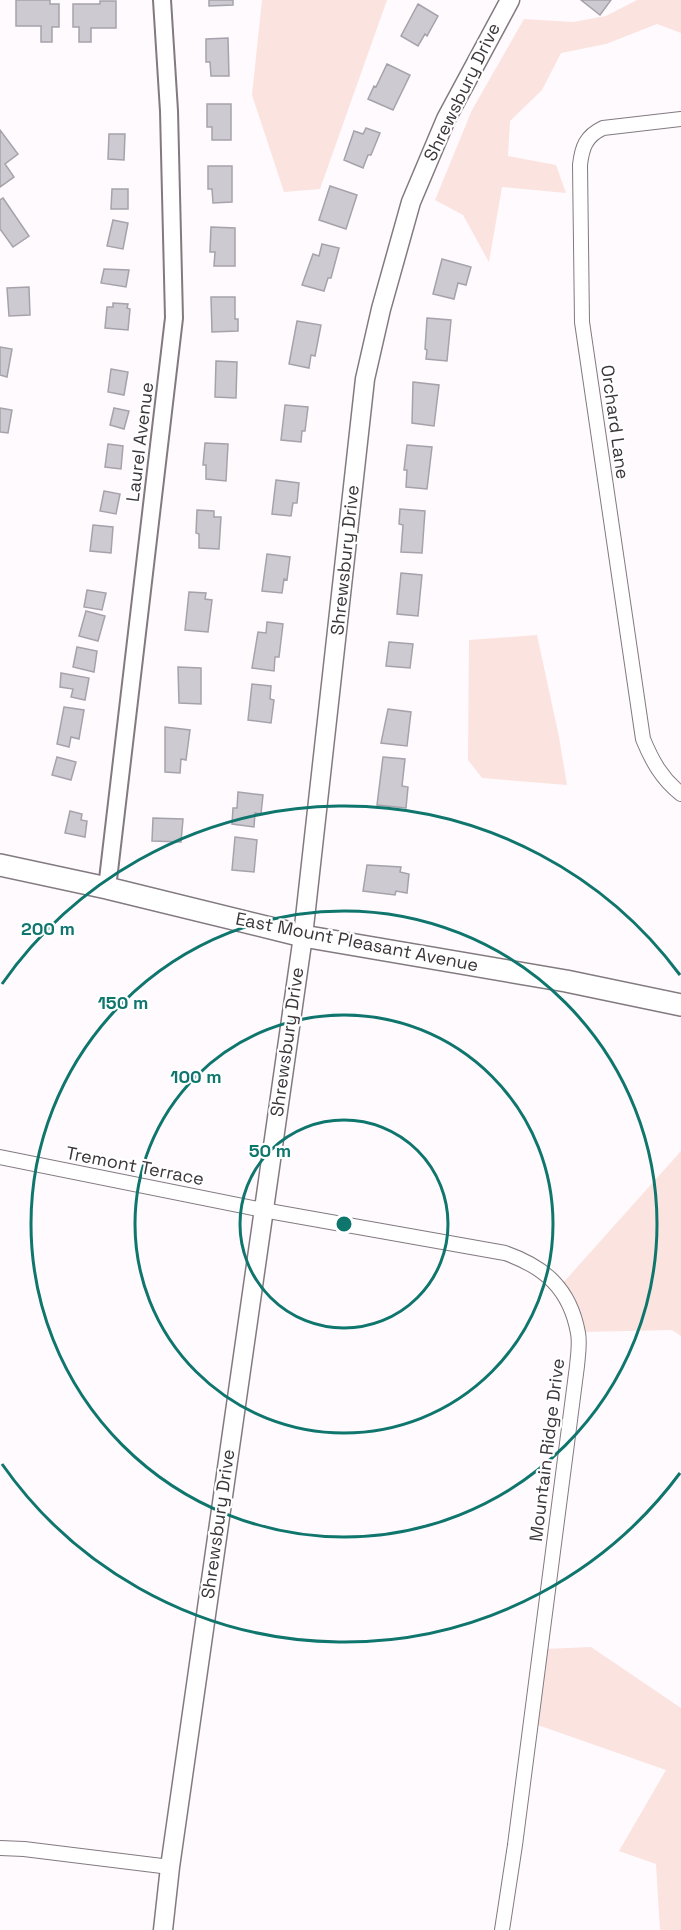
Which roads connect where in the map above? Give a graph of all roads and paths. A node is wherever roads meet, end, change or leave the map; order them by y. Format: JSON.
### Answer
{"nodes":[{"id":1,"x":162,"y":0,"type":"edge"},
{"id":2,"x":510,"y":0,"type":"edge"},
{"id":3,"x":681,"y":119,"type":"edge"},
{"id":4,"x":681,"y":794,"type":"edge"},
{"id":5,"x":0,"y":865,"type":"edge"},
{"id":6,"x":107,"y":888,"type":"junction"},
{"id":7,"x":303,"y":936,"type":"junction"},
{"id":8,"x":681,"y":1005,"type":"edge"},
{"id":9,"x":0,"y":1157,"type":"edge"},
{"id":10,"x":263,"y":1210,"type":"junction"},
{"id":11,"x":0,"y":1848,"type":"edge"},
{"id":12,"x":170,"y":1867,"type":"junction"},
{"id":13,"x":163,"y":1930,"type":"edge"},
{"id":14,"x":502,"y":1930,"type":"edge"}],
"edges":[{"from":1,"to":6,"type":"street","name":"Laurel Avenue"},
{"from":2,"to":7,"type":"main road","name":"Shrewsbury Drive"},
{"from":3,"to":4,"type":"street","name":"Orchard Lane"},
{"from":5,"to":6,"type":"main road","name":"East Mount Pleasant Avenue"},
{"from":6,"to":7,"type":"main road","name":"East Mount Pleasant Avenue"},
{"from":7,"to":8,"type":"main road","name":"East Mount Pleasant Avenue"},
{"from":7,"to":10,"type":"main road","name":"Shrewsbury Drive"},
{"from":9,"to":10,"type":"street","name":"Tremont Terrace"},
{"from":10,"to":12,"type":"main road","name":"Shrewsbury Drive"},
{"from":10,"to":14,"type":"street","name":"Mountain Ridge Drive"},
{"from":11,"to":12,"type":"street"},
{"from":12,"to":13,"type":"main road","name":"Shrewsbury Drive"}]}
